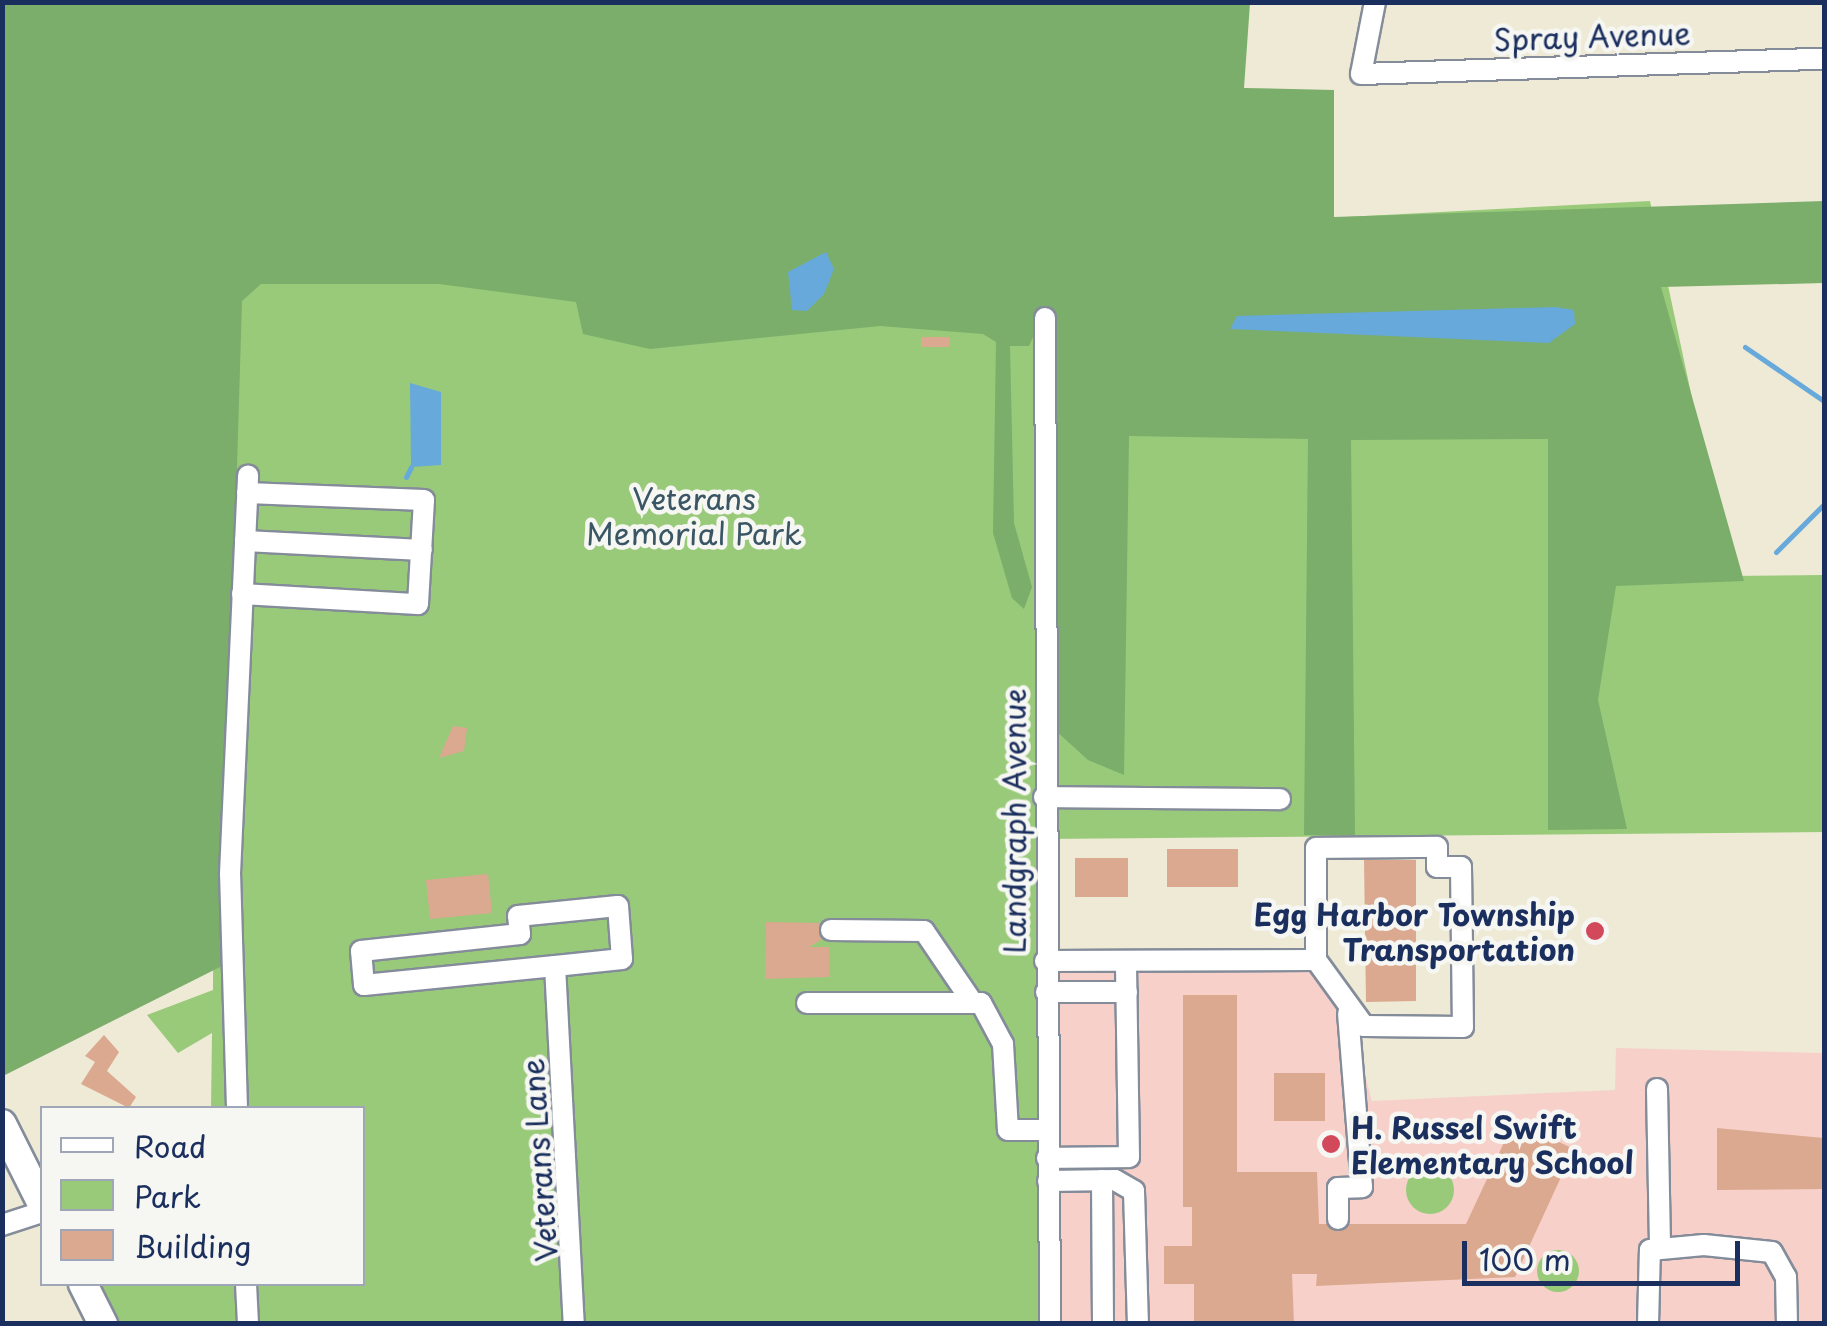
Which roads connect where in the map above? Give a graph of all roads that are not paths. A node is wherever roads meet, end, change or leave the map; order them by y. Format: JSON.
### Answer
{"nodes":[{"id":1,"x":1376,"y":2,"type":"edge"},
{"id":2,"x":1824,"y":58,"type":"edge"},
{"id":3,"x":1045,"y":318,"type":"dead end"},
{"id":4,"x":245,"y":541,"type":"junction"},
{"id":5,"x":422,"y":550,"type":"junction"},
{"id":6,"x":242,"y":594,"type":"junction"},
{"id":7,"x":1044,"y":797,"type":"junction"},
{"id":8,"x":1280,"y":799,"type":"dead end"},
{"id":9,"x":831,"y":930,"type":"dead end"},
{"id":10,"x":520,"y":934,"type":"junction"},
{"id":11,"x":1316,"y":960,"type":"junction"},
{"id":12,"x":1045,"y":961,"type":"junction"},
{"id":13,"x":1126,"y":961,"type":"junction"},
{"id":14,"x":555,"y":966,"type":"junction"},
{"id":15,"x":523,"y":969,"type":"junction"},
{"id":16,"x":1046,"y":992,"type":"junction"},
{"id":17,"x":1126,"y":992,"type":"junction"},
{"id":18,"x":807,"y":1002,"type":"dead end"},
{"id":19,"x":973,"y":1004,"type":"junction"},
{"id":20,"x":1348,"y":1012,"type":"junction"},
{"id":21,"x":1657,"y":1089,"type":"dead end"},
{"id":22,"x":237,"y":1106,"type":"edge"},
{"id":23,"x":2,"y":1124,"type":"edge"},
{"id":24,"x":1047,"y":1130,"type":"junction"},
{"id":25,"x":1048,"y":1158,"type":"junction"},
{"id":26,"x":1102,"y":1180,"type":"junction"},
{"id":27,"x":1048,"y":1182,"type":"junction"},
{"id":28,"x":40,"y":1200,"type":"edge"},
{"id":29,"x":40,"y":1213,"type":"edge"},
{"id":30,"x":1338,"y":1219,"type":"dead end"},
{"id":31,"x":2,"y":1224,"type":"edge"},
{"id":32,"x":1660,"y":1246,"type":"junction"},
{"id":33,"x":84,"y":1286,"type":"edge"},
{"id":34,"x":246,"y":1286,"type":"edge"},
{"id":35,"x":104,"y":1324,"type":"edge"},
{"id":36,"x":248,"y":1324,"type":"edge"},
{"id":37,"x":574,"y":1324,"type":"edge"},
{"id":38,"x":1050,"y":1324,"type":"edge"},
{"id":39,"x":1103,"y":1324,"type":"edge"},
{"id":40,"x":1138,"y":1324,"type":"edge"},
{"id":41,"x":1648,"y":1324,"type":"edge"},
{"id":42,"x":1787,"y":1324,"type":"edge"}],
"edges":[{"from":1,"to":2,"type":"street","name":"Spray Avenue"},
{"from":3,"to":7,"type":"street","name":"Landgraph Avenue"},
{"from":4,"to":5,"type":"street"},
{"from":4,"to":5,"type":"street"},
{"from":4,"to":6,"type":"street"},
{"from":5,"to":6,"type":"street"},
{"from":6,"to":22,"type":"street"},
{"from":7,"to":8,"type":"street"},
{"from":7,"to":12,"type":"street","name":"Landgraph Avenue"},
{"from":9,"to":19,"type":"street"},
{"from":10,"to":14,"type":"street"},
{"from":10,"to":15,"type":"street"},
{"from":10,"to":15,"type":"street"},
{"from":11,"to":13,"type":"street"},
{"from":11,"to":20,"type":"street"},
{"from":11,"to":20,"type":"street"},
{"from":12,"to":13,"type":"street"},
{"from":12,"to":16,"type":"street","name":"Landgraph Avenue"},
{"from":13,"to":17,"type":"street"},
{"from":14,"to":15,"type":"street"},
{"from":14,"to":37,"type":"street","name":"Veterans Lane"},
{"from":16,"to":17,"type":"street"},
{"from":16,"to":24,"type":"street","name":"Landgraph Avenue"},
{"from":17,"to":25,"type":"street"},
{"from":18,"to":19,"type":"street"},
{"from":19,"to":24,"type":"street"},
{"from":20,"to":30,"type":"street"},
{"from":21,"to":32,"type":"street"},
{"from":23,"to":28,"type":"main road"},
{"from":24,"to":25,"type":"street","name":"Landgraph Avenue"},
{"from":25,"to":27,"type":"street","name":"Landgraph Avenue"},
{"from":26,"to":27,"type":"street"},
{"from":26,"to":39,"type":"street"},
{"from":26,"to":40,"type":"street"},
{"from":27,"to":38,"type":"street","name":"Landgraph Avenue"},
{"from":29,"to":31,"type":"street"},
{"from":32,"to":41,"type":"street"},
{"from":32,"to":42,"type":"street"},
{"from":33,"to":35,"type":"main road"},
{"from":34,"to":36,"type":"street"}]}
